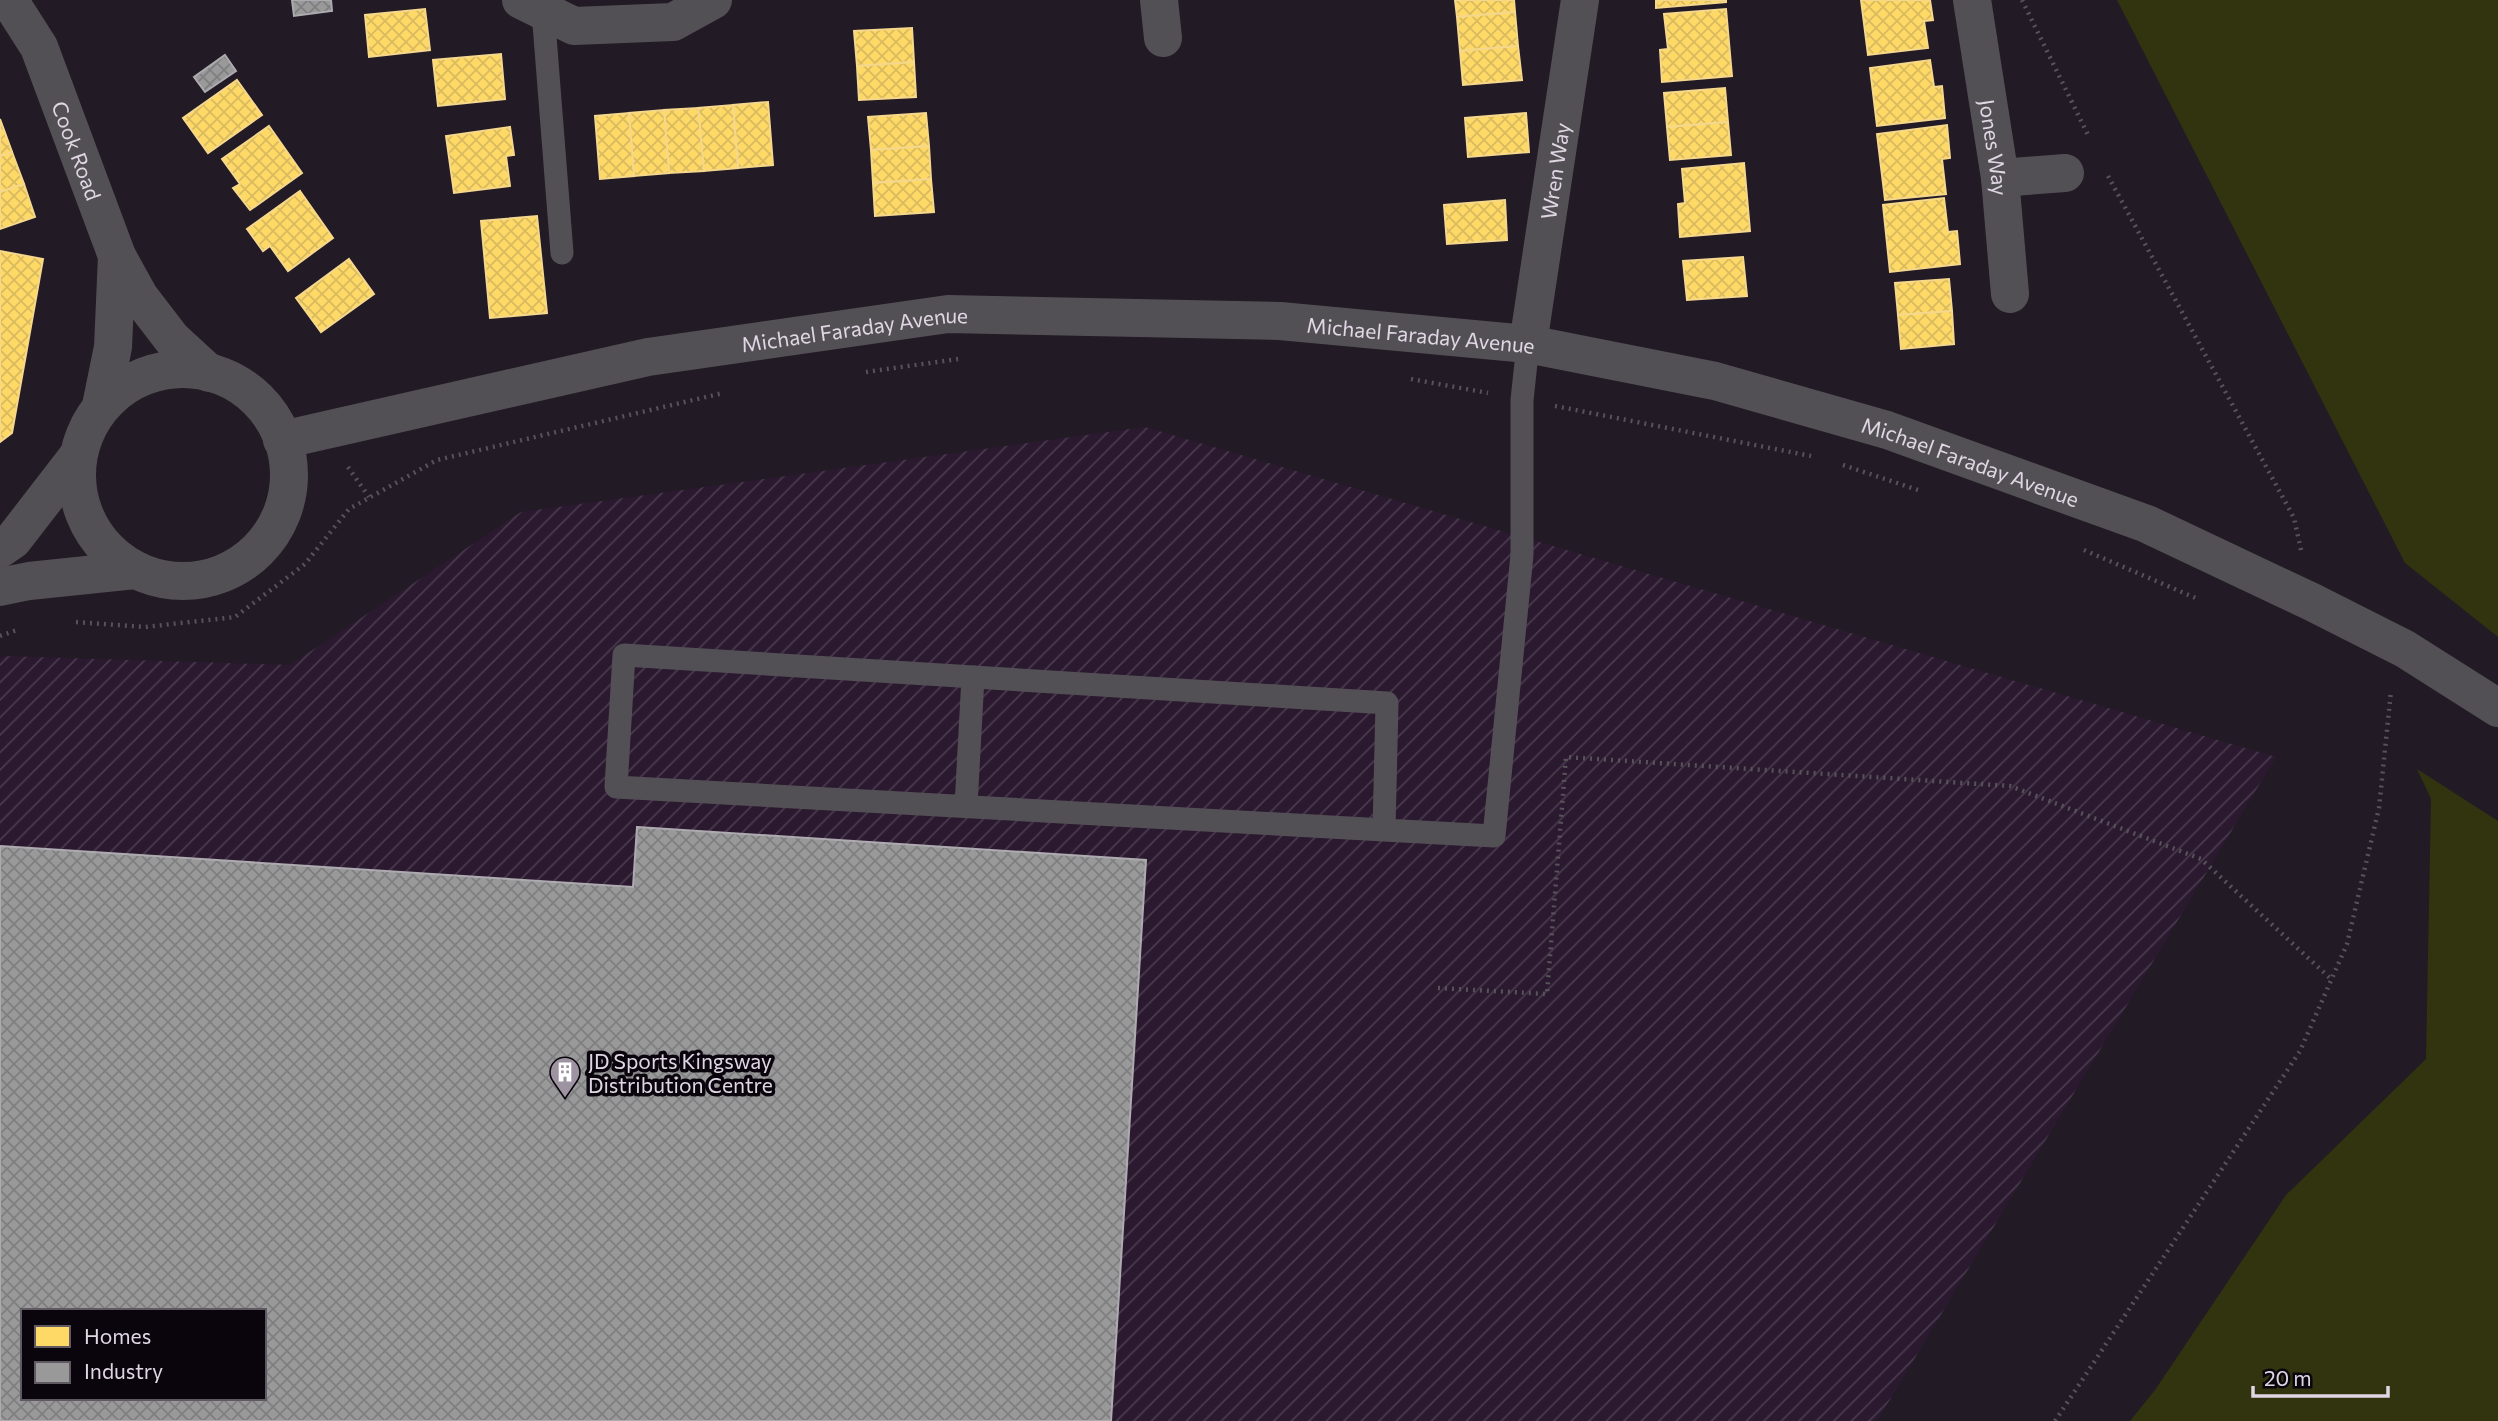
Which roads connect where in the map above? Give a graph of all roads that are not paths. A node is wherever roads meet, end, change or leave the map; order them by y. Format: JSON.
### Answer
{"nodes":[{"id":1,"x":9,"y":0,"type":"edge"},
{"id":2,"x":37,"y":0,"type":"edge"},
{"id":3,"x":713,"y":0,"type":"edge"},
{"id":4,"x":1159,"y":0,"type":"edge"},
{"id":5,"x":1580,"y":0,"type":"edge"},
{"id":6,"x":1972,"y":0,"type":"edge"},
{"id":7,"x":532,"y":5,"type":"edge"},
{"id":8,"x":1163,"y":38,"type":"dead end"},
{"id":9,"x":39,"y":47,"type":"junction"},
{"id":10,"x":2065,"y":173,"type":"dead end"},
{"id":11,"x":2000,"y":178,"type":"junction"},
{"id":12,"x":562,"y":253,"type":"dead end"},
{"id":13,"x":117,"y":256,"type":"junction"},
{"id":14,"x":2010,"y":294,"type":"dead end"},
{"id":15,"x":1528,"y":344,"type":"junction"},
{"id":16,"x":209,"y":373,"type":"junction"},
{"id":17,"x":100,"y":407,"type":"junction"},
{"id":18,"x":282,"y":440,"type":"junction"},
{"id":19,"x":77,"y":457,"type":"junction"},
{"id":20,"x":0,"y":549,"type":"edge"},
{"id":21,"x":135,"y":570,"type":"junction"},
{"id":22,"x":0,"y":587,"type":"edge"},
{"id":23,"x":973,"y":677,"type":"junction"},
{"id":24,"x":2498,"y":708,"type":"edge"},
{"id":25,"x":966,"y":806,"type":"junction"},
{"id":26,"x":1384,"y":830,"type":"junction"}],
"edges":[{"from":1,"to":9,"type":"street","name":"Cook Road"},
{"from":2,"to":9,"type":"street","name":"Cook Road"},
{"from":3,"to":7,"type":"street"},
{"from":4,"to":8,"type":"street"},
{"from":5,"to":15,"type":"street","name":"Wren Way"},
{"from":6,"to":11,"type":"street","name":"Jones Way"},
{"from":7,"to":12,"type":"lane"},
{"from":9,"to":13,"type":"street","name":"Cook Road"},
{"from":10,"to":11,"type":"street"},
{"from":11,"to":14,"type":"street","name":"Jones Way"},
{"from":13,"to":16,"type":"street","name":"Cook Road"},
{"from":13,"to":17,"type":"street","name":"Cook Road"},
{"from":15,"to":18,"type":"street","name":"Michael Faraday Avenue"},
{"from":15,"to":24,"type":"street","name":"Michael Faraday Avenue"},
{"from":15,"to":26,"type":"lane"},
{"from":16,"to":17,"type":"street"},
{"from":16,"to":18,"type":"street"},
{"from":17,"to":19,"type":"street"},
{"from":18,"to":21,"type":"street"},
{"from":19,"to":20,"type":"street"},
{"from":19,"to":21,"type":"street"},
{"from":21,"to":22,"type":"street"},
{"from":23,"to":25,"type":"lane"},
{"from":23,"to":25,"type":"lane"},
{"from":23,"to":26,"type":"lane"},
{"from":25,"to":26,"type":"lane"}]}
